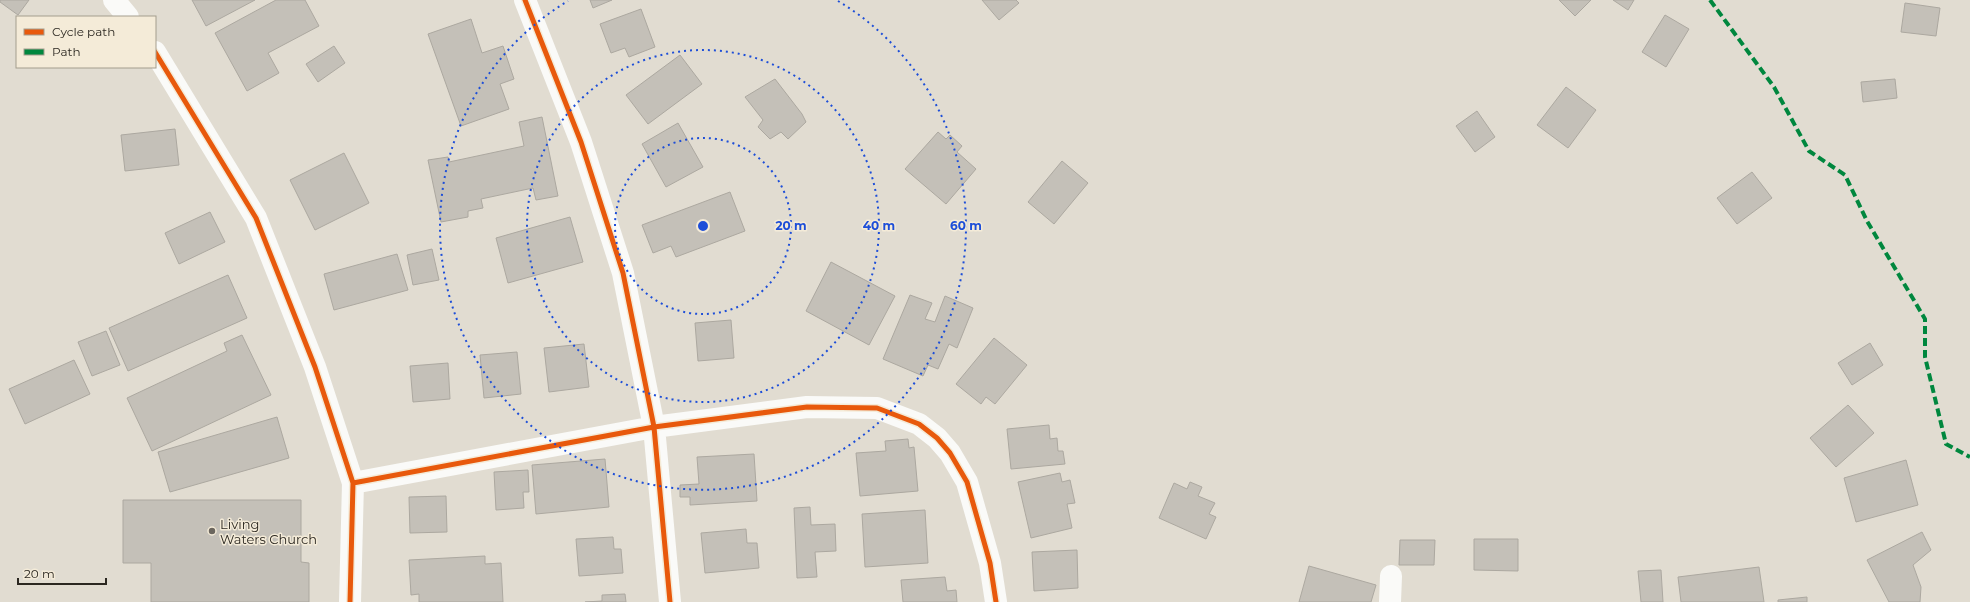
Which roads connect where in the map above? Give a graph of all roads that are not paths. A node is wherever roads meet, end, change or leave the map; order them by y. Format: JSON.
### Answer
{"nodes":[{"id":1,"x":114,"y":0,"type":"edge"},
{"id":2,"x":525,"y":0,"type":"edge"},
{"id":3,"x":127,"y":16,"type":"edge"},
{"id":4,"x":156,"y":54,"type":"edge"},
{"id":5,"x":654,"y":427,"type":"junction"},
{"id":6,"x":353,"y":483,"type":"junction"},
{"id":7,"x":1391,"y":576,"type":"dead end"},
{"id":8,"x":350,"y":602,"type":"edge"},
{"id":9,"x":670,"y":602,"type":"edge"},
{"id":10,"x":996,"y":602,"type":"edge"},
{"id":11,"x":1390,"y":602,"type":"edge"}],
"edges":[{"from":1,"to":3,"type":"street"},
{"from":2,"to":5,"type":"street"},
{"from":4,"to":6,"type":"street"},
{"from":5,"to":6,"type":"street"},
{"from":5,"to":9,"type":"street"},
{"from":5,"to":10,"type":"street"},
{"from":6,"to":8,"type":"street"},
{"from":7,"to":11,"type":"street"}]}
